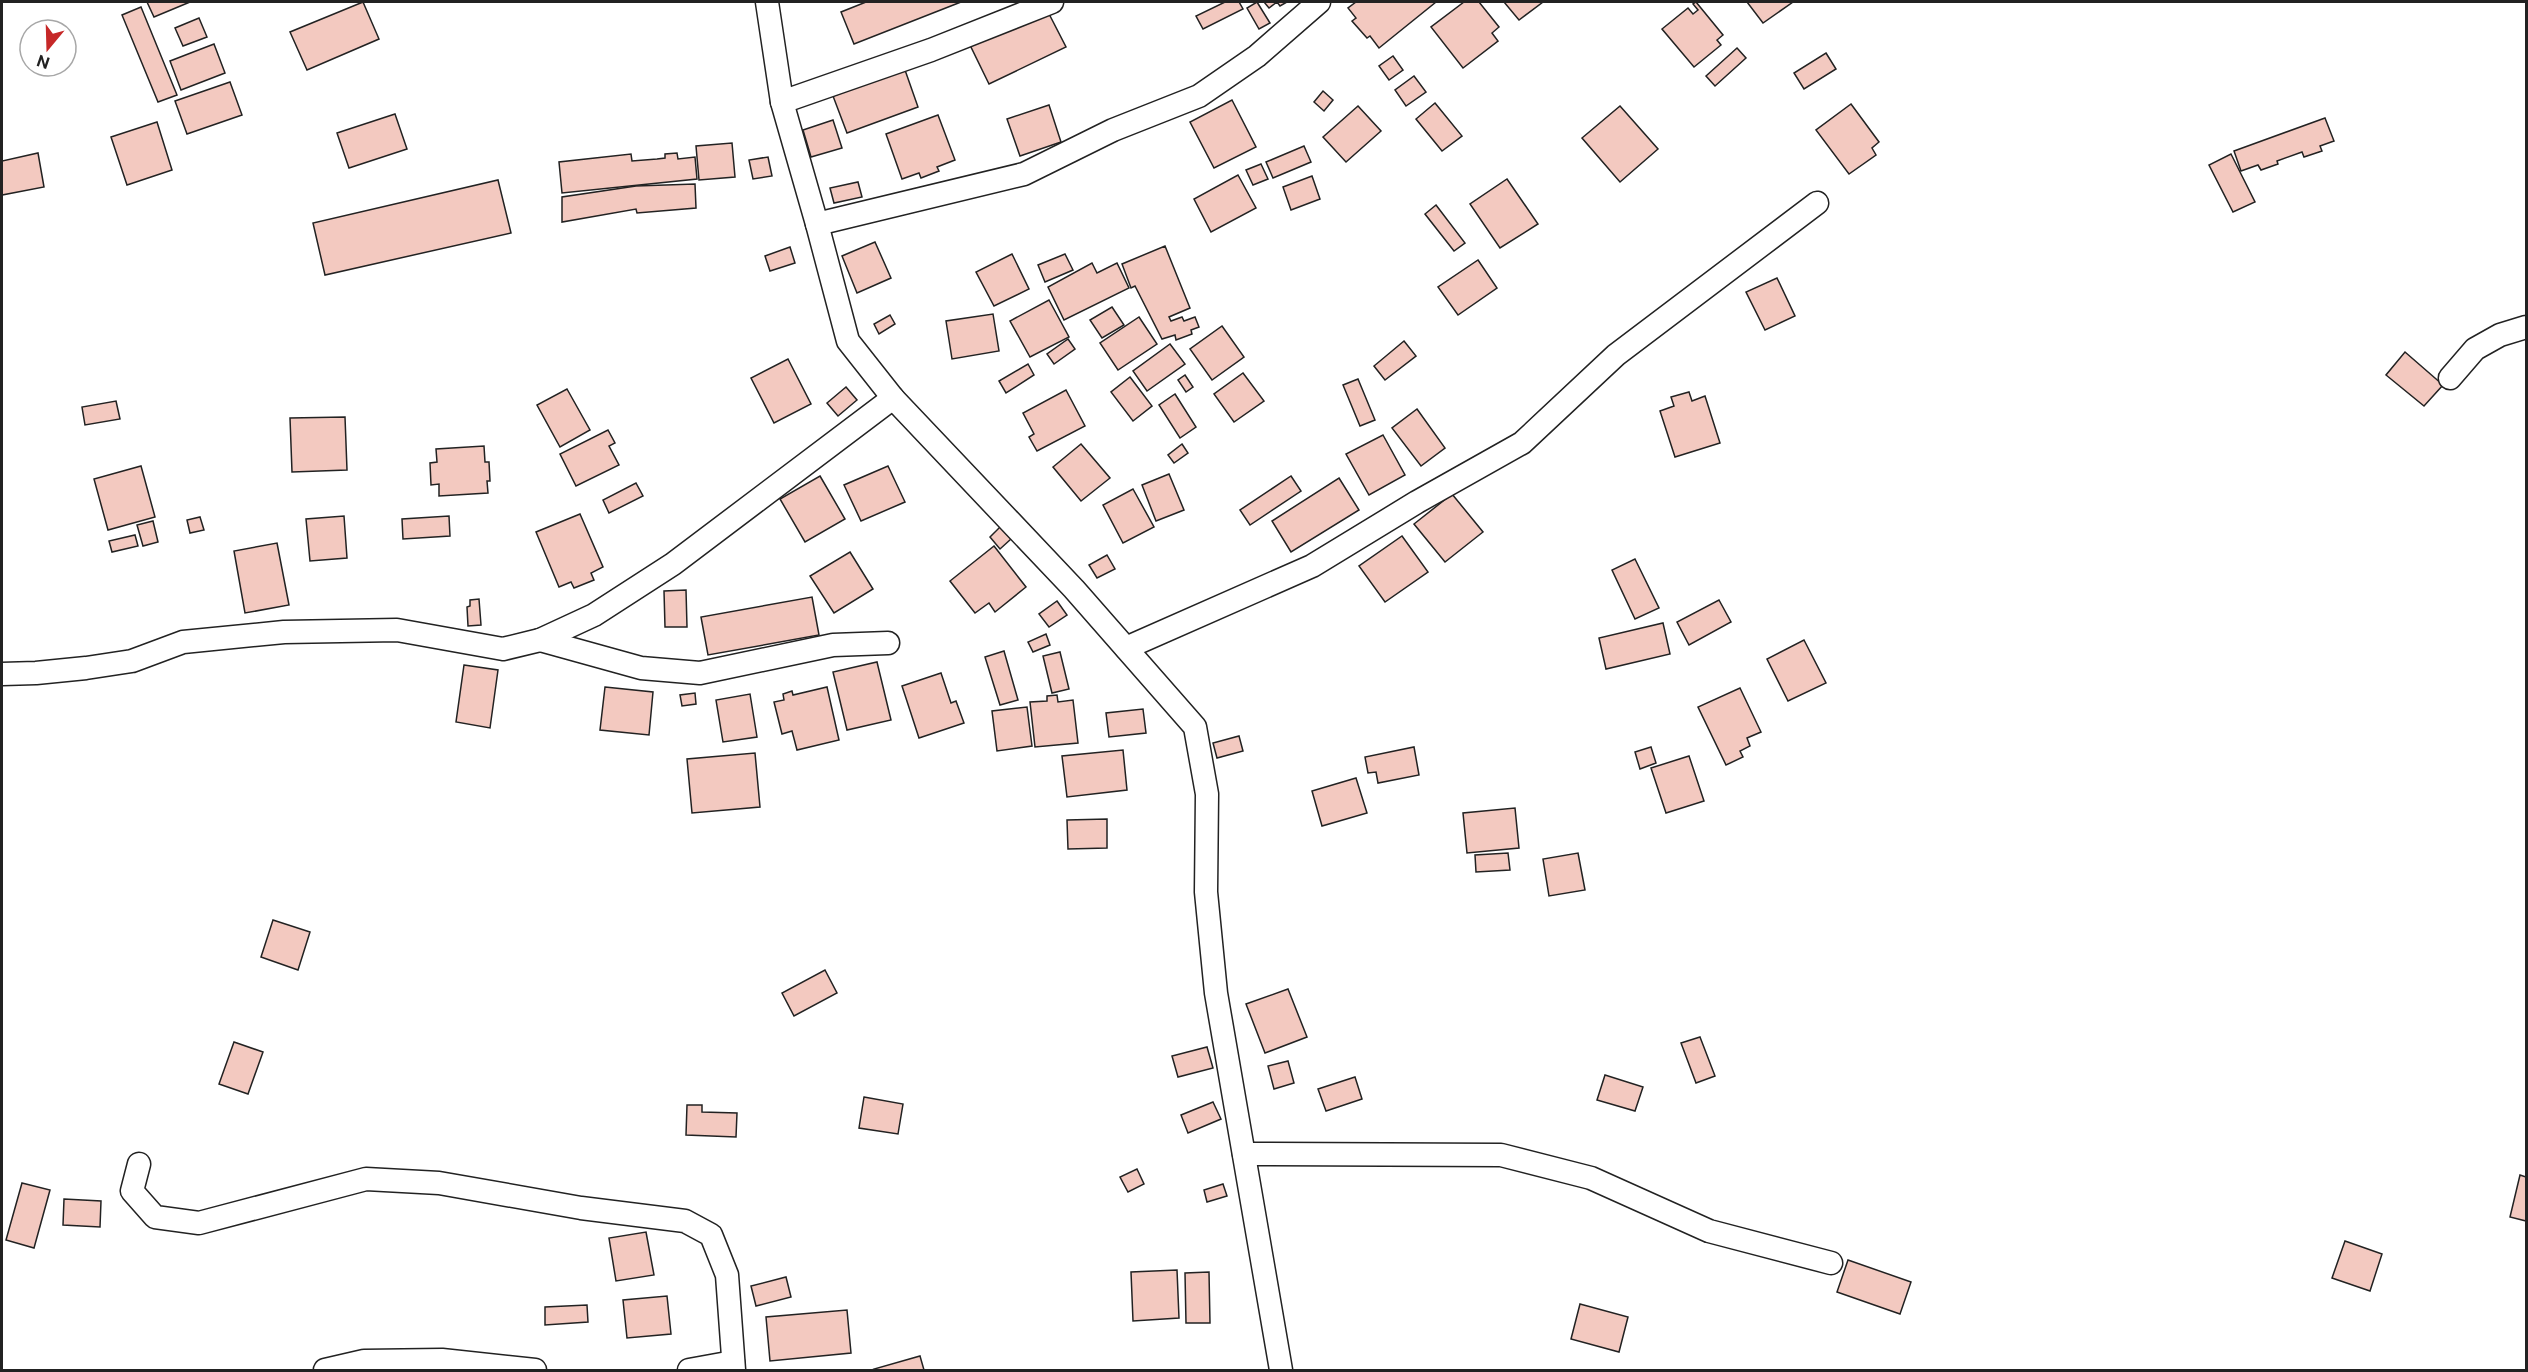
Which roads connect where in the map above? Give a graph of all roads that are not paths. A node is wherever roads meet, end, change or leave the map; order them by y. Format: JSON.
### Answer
{"nodes":[{"id":1,"x":767,"y":2,"type":"edge"},
{"id":2,"x":1052,"y":2,"type":"edge"},
{"id":3,"x":1319,"y":2,"type":"edge"},
{"id":4,"x":782,"y":102,"type":"junction"},
{"id":5,"x":1818,"y":203,"type":"dead end"},
{"id":6,"x":818,"y":224,"type":"junction"},
{"id":7,"x":2526,"y":327,"type":"edge"},
{"id":8,"x":2450,"y":378,"type":"dead end"},
{"id":9,"x":893,"y":398,"type":"junction"},
{"id":10,"x":540,"y":640,"type":"junction"},
{"id":11,"x":888,"y":643,"type":"dead end"},
{"id":12,"x":1126,"y":648,"type":"junction"},
{"id":13,"x":2,"y":674,"type":"edge"},
{"id":14,"x":1244,"y":1154,"type":"junction"},
{"id":15,"x":139,"y":1164,"type":"dead end"},
{"id":16,"x":1831,"y":1263,"type":"dead end"},
{"id":17,"x":734,"y":1366,"type":"edge"},
{"id":18,"x":325,"y":1371,"type":"edge"},
{"id":19,"x":535,"y":1371,"type":"edge"},
{"id":20,"x":689,"y":1371,"type":"edge"},
{"id":21,"x":1281,"y":1371,"type":"edge"}],
"edges":[{"from":1,"to":4,"type":"street"},
{"from":2,"to":4,"type":"street"},
{"from":3,"to":6,"type":"street"},
{"from":4,"to":6,"type":"street"},
{"from":5,"to":12,"type":"street"},
{"from":6,"to":9,"type":"street"},
{"from":7,"to":8,"type":"street"},
{"from":9,"to":10,"type":"street"},
{"from":9,"to":12,"type":"street"},
{"from":10,"to":11,"type":"street"},
{"from":10,"to":13,"type":"street"},
{"from":12,"to":14,"type":"street"},
{"from":14,"to":16,"type":"street"},
{"from":14,"to":21,"type":"street"},
{"from":15,"to":17,"type":"street"},
{"from":17,"to":20,"type":"street"},
{"from":18,"to":19,"type":"street"}]}
